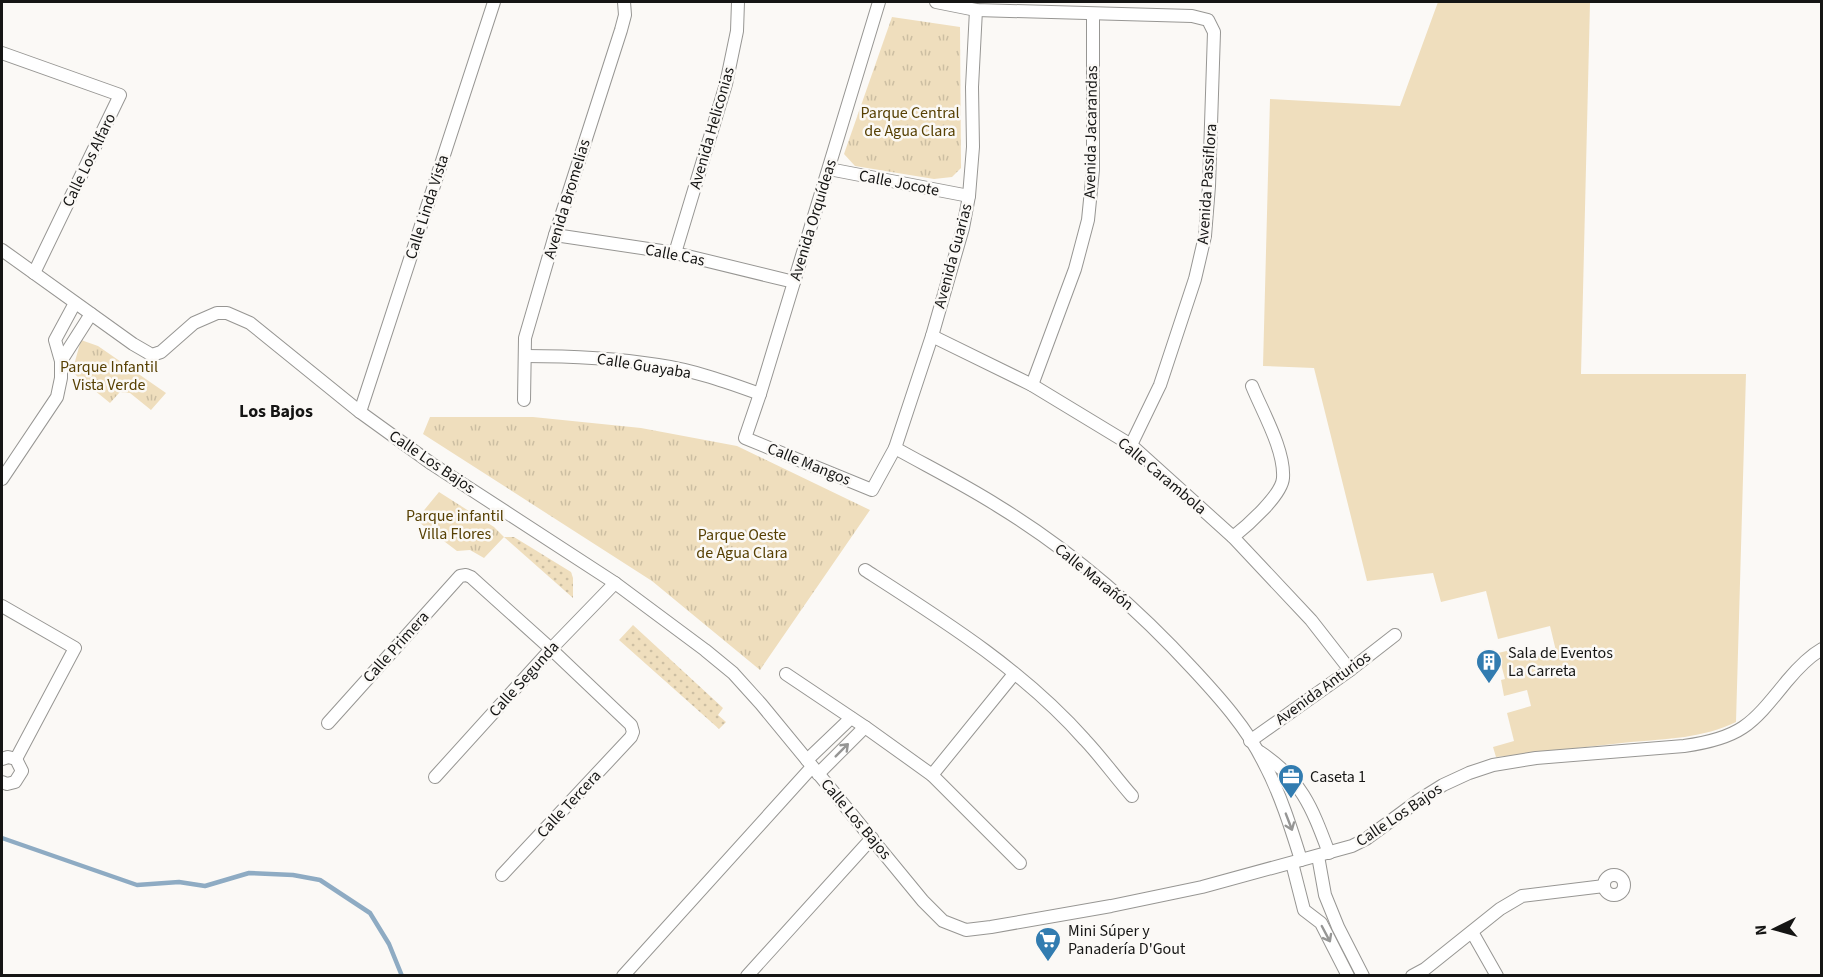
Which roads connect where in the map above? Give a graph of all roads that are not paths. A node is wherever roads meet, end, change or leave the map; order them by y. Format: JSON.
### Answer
{"nodes":[{"id":1,"x":494,"y":2,"type":"edge"},
{"id":2,"x":624,"y":2,"type":"edge"},
{"id":3,"x":738,"y":2,"type":"edge"},
{"id":4,"x":879,"y":2,"type":"edge"},
{"id":5,"x":936,"y":2,"type":"edge"},
{"id":6,"x":976,"y":10,"type":"junction"},
{"id":7,"x":1093,"y":14,"type":"junction"},
{"id":8,"x":2,"y":53,"type":"edge"},
{"id":9,"x":829,"y":169,"type":"junction"},
{"id":10,"x":969,"y":196,"type":"junction"},
{"id":11,"x":555,"y":235,"type":"junction"},
{"id":12,"x":2,"y":250,"type":"edge"},
{"id":13,"x":675,"y":253,"type":"junction"},
{"id":14,"x":34,"y":273,"type":"junction"},
{"id":15,"x":794,"y":282,"type":"junction"},
{"id":16,"x":75,"y":303,"type":"junction"},
{"id":17,"x":91,"y":314,"type":"junction"},
{"id":18,"x":932,"y":336,"type":"junction"},
{"id":19,"x":525,"y":356,"type":"junction"},
{"id":20,"x":61,"y":361,"type":"junction"},
{"id":21,"x":1032,"y":385,"type":"junction"},
{"id":22,"x":1252,"y":386,"type":"dead end"},
{"id":23,"x":760,"y":394,"type":"junction"},
{"id":24,"x":524,"y":400,"type":"dead end"},
{"id":25,"x":360,"y":412,"type":"junction"},
{"id":26,"x":745,"y":438,"type":"joint"},
{"id":27,"x":1131,"y":445,"type":"junction"},
{"id":28,"x":895,"y":448,"type":"junction"},
{"id":29,"x":2,"y":479,"type":"edge"},
{"id":30,"x":872,"y":490,"type":"joint"},
{"id":31,"x":1233,"y":537,"type":"junction"},
{"id":32,"x":865,"y":570,"type":"dead end"},
{"id":33,"x":615,"y":583,"type":"junction"},
{"id":34,"x":2,"y":606,"type":"edge"},
{"id":35,"x":1395,"y":635,"type":"dead end"},
{"id":36,"x":551,"y":649,"type":"junction"},
{"id":37,"x":1821,"y":649,"type":"edge"},
{"id":38,"x":1350,"y":670,"type":"junction"},
{"id":39,"x":786,"y":674,"type":"dead end"},
{"id":40,"x":1014,"y":674,"type":"junction"},
{"id":41,"x":851,"y":718,"type":"junction"},
{"id":42,"x":328,"y":723,"type":"dead end"},
{"id":43,"x":865,"y":727,"type":"junction"},
{"id":44,"x":1253,"y":745,"type":"junction"},
{"id":45,"x":2,"y":759,"type":"edge"},
{"id":46,"x":16,"y":759,"type":"junction"},
{"id":47,"x":812,"y":767,"type":"junction"},
{"id":48,"x":932,"y":776,"type":"junction"},
{"id":49,"x":435,"y":777,"type":"dead end"},
{"id":50,"x":2,"y":782,"type":"edge"},
{"id":51,"x":1132,"y":796,"type":"dead end"},
{"id":52,"x":872,"y":838,"type":"junction"},
{"id":53,"x":1323,"y":855,"type":"junction"},
{"id":54,"x":1297,"y":862,"type":"junction"},
{"id":55,"x":1020,"y":863,"type":"dead end"},
{"id":56,"x":502,"y":875,"type":"dead end"},
{"id":57,"x":1604,"y":886,"type":"dead end"},
{"id":58,"x":1472,"y":932,"type":"junction"},
{"id":59,"x":623,"y":975,"type":"edge"},
{"id":60,"x":747,"y":975,"type":"edge"},
{"id":61,"x":1348,"y":975,"type":"edge"},
{"id":62,"x":1363,"y":975,"type":"edge"},
{"id":63,"x":1412,"y":975,"type":"edge"},
{"id":64,"x":1497,"y":975,"type":"edge"}],
"edges":[{"from":1,"to":25,"type":"street","name":"Calle Linda Vista"},
{"from":2,"to":11,"type":"street","name":"Avenida Bromelias"},
{"from":3,"to":13,"type":"street","name":"Avenida Heliconias"},
{"from":4,"to":9,"type":"street","name":"Avenida Orquídeas"},
{"from":5,"to":6,"type":"street"},
{"from":6,"to":7,"type":"street"},
{"from":6,"to":10,"type":"street","name":"Avenida Guarias"},
{"from":7,"to":21,"type":"street","name":"Avenida Jacarandas"},
{"from":7,"to":27,"type":"street","name":"Avenida Passiflora"},
{"from":8,"to":14,"type":"street","name":"Calle Los Alfaro"},
{"from":9,"to":10,"type":"street","name":"Calle Jocote"},
{"from":9,"to":15,"type":"street","name":"Avenida Orquídeas"},
{"from":10,"to":18,"type":"street","name":"Avenida Guarias"},
{"from":11,"to":13,"type":"street","name":"Calle Cas"},
{"from":11,"to":19,"type":"street","name":"Avenida Bromelias"},
{"from":12,"to":14,"type":"street","name":"Calle Los Bajos"},
{"from":13,"to":15,"type":"street","name":"Calle Cas"},
{"from":14,"to":16,"type":"street","name":"Calle Los Bajos"},
{"from":15,"to":23,"type":"street","name":"Avenida Orquídeas"},
{"from":16,"to":17,"type":"street","name":"Calle Los Bajos"},
{"from":16,"to":20,"type":"street"},
{"from":17,"to":20,"type":"street"},
{"from":17,"to":25,"type":"street","name":"Calle Los Bajos"},
{"from":18,"to":21,"type":"street","name":"Calle Carambola"},
{"from":18,"to":28,"type":"street","name":"Avenida Guarias"},
{"from":19,"to":23,"type":"street","name":"Calle Guayaba"},
{"from":19,"to":24,"type":"street","name":"Avenida Bromelias"},
{"from":20,"to":29,"type":"street"},
{"from":21,"to":27,"type":"street","name":"Calle Carambola"},
{"from":22,"to":31,"type":"street"},
{"from":23,"to":26,"type":"street","name":"Avenida Orquídeas"},
{"from":25,"to":33,"type":"street","name":"Calle Los Bajos"},
{"from":26,"to":30,"type":"street","name":"Calle Mangos"},
{"from":27,"to":31,"type":"street","name":"Calle Carambola"},
{"from":28,"to":30,"type":"street","name":"Avenida Guarias"},
{"from":28,"to":44,"type":"street","name":"Calle Marañón"},
{"from":31,"to":38,"type":"street","name":"Calle Carambola"},
{"from":32,"to":40,"type":"street"},
{"from":33,"to":36,"type":"street","name":"Calle Segunda"},
{"from":33,"to":47,"type":"street","name":"Calle Los Bajos"},
{"from":34,"to":46,"type":"street"},
{"from":35,"to":38,"type":"street","name":"Avenida Anturios"},
{"from":36,"to":42,"type":"street","name":"Calle Primera"},
{"from":36,"to":49,"type":"street","name":"Calle Segunda"},
{"from":36,"to":56,"type":"street","name":"Calle Tercera"},
{"from":37,"to":53,"type":"street","name":"Calle Los Bajos"},
{"from":38,"to":44,"type":"street","name":"Avenida Anturios"},
{"from":39,"to":41,"type":"street"},
{"from":40,"to":48,"type":"street"},
{"from":40,"to":51,"type":"street"},
{"from":41,"to":43,"type":"street"},
{"from":41,"to":47,"type":"street"},
{"from":47,"to":43,"type":"street","one_way":true},
{"from":43,"to":48,"type":"street"},
{"from":44,"to":53,"type":"street","name":"Calle Marañón"},
{"from":44,"to":54,"type":"street","name":"Calle Marañón","one_way":true},
{"from":45,"to":46,"type":"street"},
{"from":46,"to":50,"type":"street"},
{"from":47,"to":52,"type":"street","name":"Calle Los Bajos"},
{"from":47,"to":59,"type":"street"},
{"from":48,"to":55,"type":"street"},
{"from":52,"to":54,"type":"street","name":"Calle Los Bajos"},
{"from":52,"to":60,"type":"street"},
{"from":53,"to":54,"type":"street","name":"Calle Los Bajos"},
{"from":53,"to":62,"type":"street","name":"Calle Marañón"},
{"from":54,"to":61,"type":"street","name":"Calle Marañón","one_way":true},
{"from":57,"to":58,"type":"street"},
{"from":58,"to":63,"type":"street"},
{"from":58,"to":64,"type":"street"}]}
